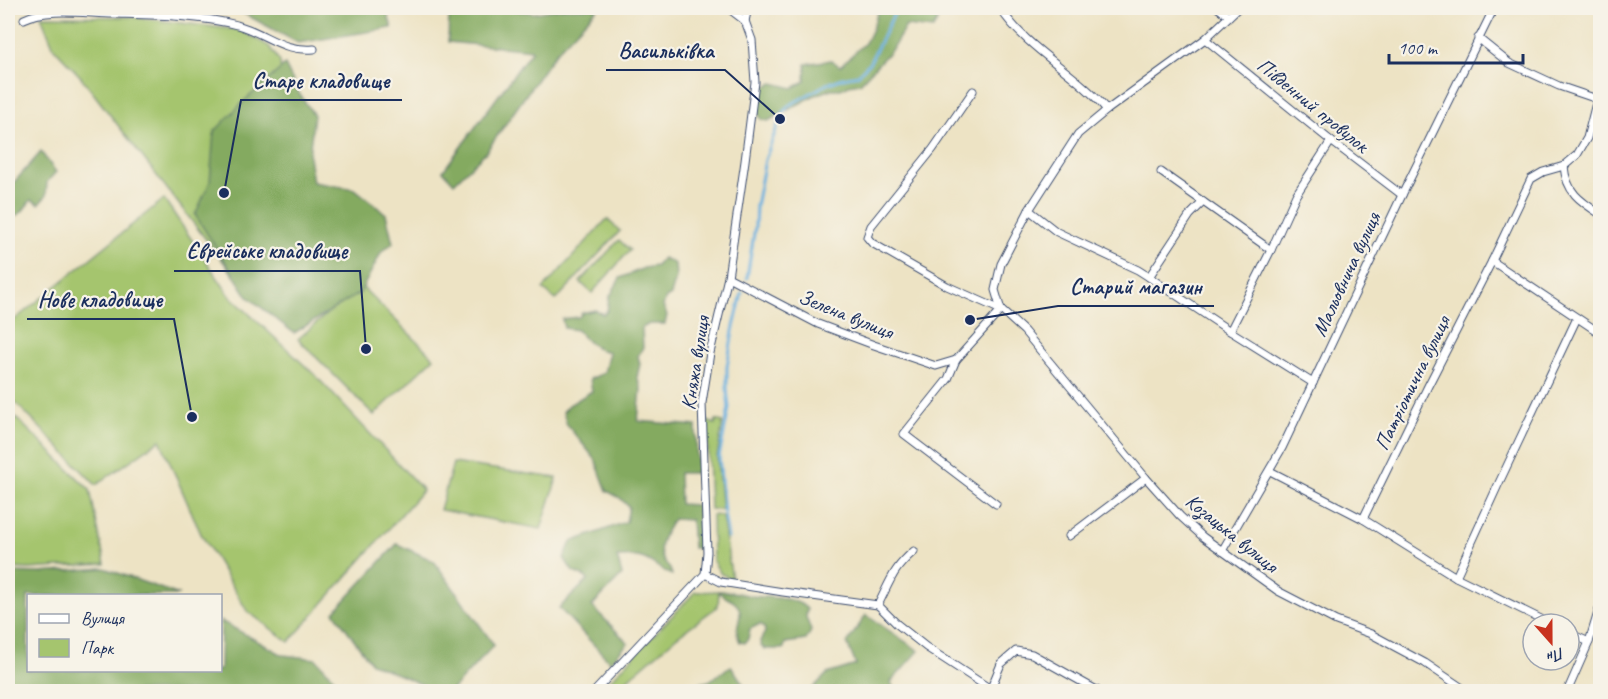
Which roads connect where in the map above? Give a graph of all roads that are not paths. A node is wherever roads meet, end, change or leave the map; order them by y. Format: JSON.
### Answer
{"nodes":[{"id":1,"x":728,"y":8,"type":"edge"},
{"id":2,"x":747,"y":8,"type":"edge"},
{"id":3,"x":1000,"y":8,"type":"edge"},
{"id":4,"x":1218,"y":8,"type":"edge"},
{"id":5,"x":1238,"y":8,"type":"edge"},
{"id":6,"x":1494,"y":8,"type":"edge"},
{"id":7,"x":1229,"y":16,"type":"junction"},
{"id":8,"x":24,"y":19,"type":"dead end"},
{"id":9,"x":745,"y":21,"type":"junction"},
{"id":10,"x":1478,"y":38,"type":"junction"},
{"id":11,"x":1205,"y":39,"type":"junction"},
{"id":12,"x":314,"y":49,"type":"dead end"},
{"id":13,"x":973,"y":91,"type":"dead end"},
{"id":14,"x":1599,"y":100,"type":"edge"},
{"id":15,"x":1107,"y":110,"type":"junction"},
{"id":16,"x":1331,"y":141,"type":"junction"},
{"id":17,"x":1564,"y":166,"type":"junction"},
{"id":18,"x":1161,"y":172,"type":"dead end"},
{"id":19,"x":1402,"y":195,"type":"junction"},
{"id":20,"x":1203,"y":202,"type":"junction"},
{"id":21,"x":1029,"y":210,"type":"junction"},
{"id":22,"x":1600,"y":214,"type":"edge"},
{"id":23,"x":1271,"y":250,"type":"junction"},
{"id":24,"x":1492,"y":261,"type":"junction"},
{"id":25,"x":728,"y":277,"type":"junction"},
{"id":26,"x":1149,"y":277,"type":"junction"},
{"id":27,"x":1001,"y":310,"type":"junction"},
{"id":28,"x":1577,"y":318,"type":"junction"},
{"id":29,"x":1230,"y":331,"type":"junction"},
{"id":30,"x":1600,"y":333,"type":"edge"},
{"id":31,"x":956,"y":360,"type":"junction"},
{"id":32,"x":1313,"y":382,"type":"junction"},
{"id":33,"x":1270,"y":471,"type":"junction"},
{"id":34,"x":1146,"y":478,"type":"junction"},
{"id":35,"x":996,"y":504,"type":"dead end"},
{"id":36,"x":1363,"y":519,"type":"junction"},
{"id":37,"x":1069,"y":536,"type":"dead end"},
{"id":38,"x":1222,"y":551,"type":"junction"},
{"id":39,"x":914,"y":552,"type":"dead end"},
{"id":40,"x":705,"y":574,"type":"junction"},
{"id":41,"x":1456,"y":577,"type":"junction"},
{"id":42,"x":878,"y":605,"type":"junction"},
{"id":43,"x":1600,"y":606,"type":"edge"},
{"id":44,"x":1527,"y":612,"type":"edge"},
{"id":45,"x":1581,"y":639,"type":"edge"},
{"id":46,"x":1588,"y":642,"type":"junction"},
{"id":47,"x":993,"y":690,"type":"edge"},
{"id":48,"x":594,"y":692,"type":"edge"},
{"id":49,"x":1100,"y":692,"type":"edge"},
{"id":50,"x":1468,"y":692,"type":"edge"},
{"id":51,"x":1567,"y":692,"type":"edge"}],
"edges":[{"from":1,"to":9,"type":"street"},
{"from":2,"to":9,"type":"street"},
{"from":3,"to":15,"type":"street"},
{"from":4,"to":7,"type":"street"},
{"from":5,"to":7,"type":"street"},
{"from":6,"to":10,"type":"street","name":"Мальовнича вулиця"},
{"from":7,"to":11,"type":"street"},
{"from":8,"to":12,"type":"street"},
{"from":9,"to":25,"type":"street","name":"Княжа вулиця"},
{"from":10,"to":14,"type":"street"},
{"from":10,"to":19,"type":"street","name":"Мальовнича вулиця"},
{"from":11,"to":15,"type":"street"},
{"from":11,"to":16,"type":"street","name":"Південний провулок"},
{"from":13,"to":27,"type":"street","name":"Козацька вулиця"},
{"from":14,"to":17,"type":"street","name":"Патріотична вулиця"},
{"from":15,"to":21,"type":"street"},
{"from":16,"to":19,"type":"street","name":"Південний провулок"},
{"from":16,"to":23,"type":"street"},
{"from":17,"to":22,"type":"street"},
{"from":17,"to":24,"type":"street","name":"Патріотична вулиця"},
{"from":18,"to":20,"type":"street"},
{"from":19,"to":32,"type":"street","name":"Мальовнича вулиця"},
{"from":20,"to":23,"type":"street"},
{"from":20,"to":26,"type":"street"},
{"from":21,"to":26,"type":"street"},
{"from":21,"to":27,"type":"street"},
{"from":23,"to":29,"type":"street"},
{"from":24,"to":28,"type":"street"},
{"from":24,"to":36,"type":"street","name":"Патріотична вулиця"},
{"from":25,"to":31,"type":"street","name":"Зелена вулиця"},
{"from":25,"to":40,"type":"street","name":"Княжа вулиця"},
{"from":26,"to":29,"type":"street"},
{"from":27,"to":31,"type":"street"},
{"from":27,"to":34,"type":"street","name":"Козацька вулиця"},
{"from":28,"to":30,"type":"street"},
{"from":28,"to":41,"type":"street"},
{"from":29,"to":32,"type":"street"},
{"from":31,"to":35,"type":"street"},
{"from":32,"to":33,"type":"street","name":"Мальовнича вулиця"},
{"from":33,"to":36,"type":"street"},
{"from":33,"to":38,"type":"street","name":"Мальовнича вулиця"},
{"from":34,"to":37,"type":"street"},
{"from":34,"to":38,"type":"street","name":"Козацька вулиця"},
{"from":36,"to":41,"type":"street"},
{"from":38,"to":50,"type":"street","name":"Козацька вулиця"},
{"from":39,"to":42,"type":"street"},
{"from":40,"to":42,"type":"street"},
{"from":40,"to":48,"type":"street"},
{"from":41,"to":44,"type":"street"},
{"from":42,"to":47,"type":"street"},
{"from":43,"to":46,"type":"street"},
{"from":45,"to":46,"type":"street"},
{"from":46,"to":51,"type":"street"},
{"from":47,"to":49,"type":"street"}]}
